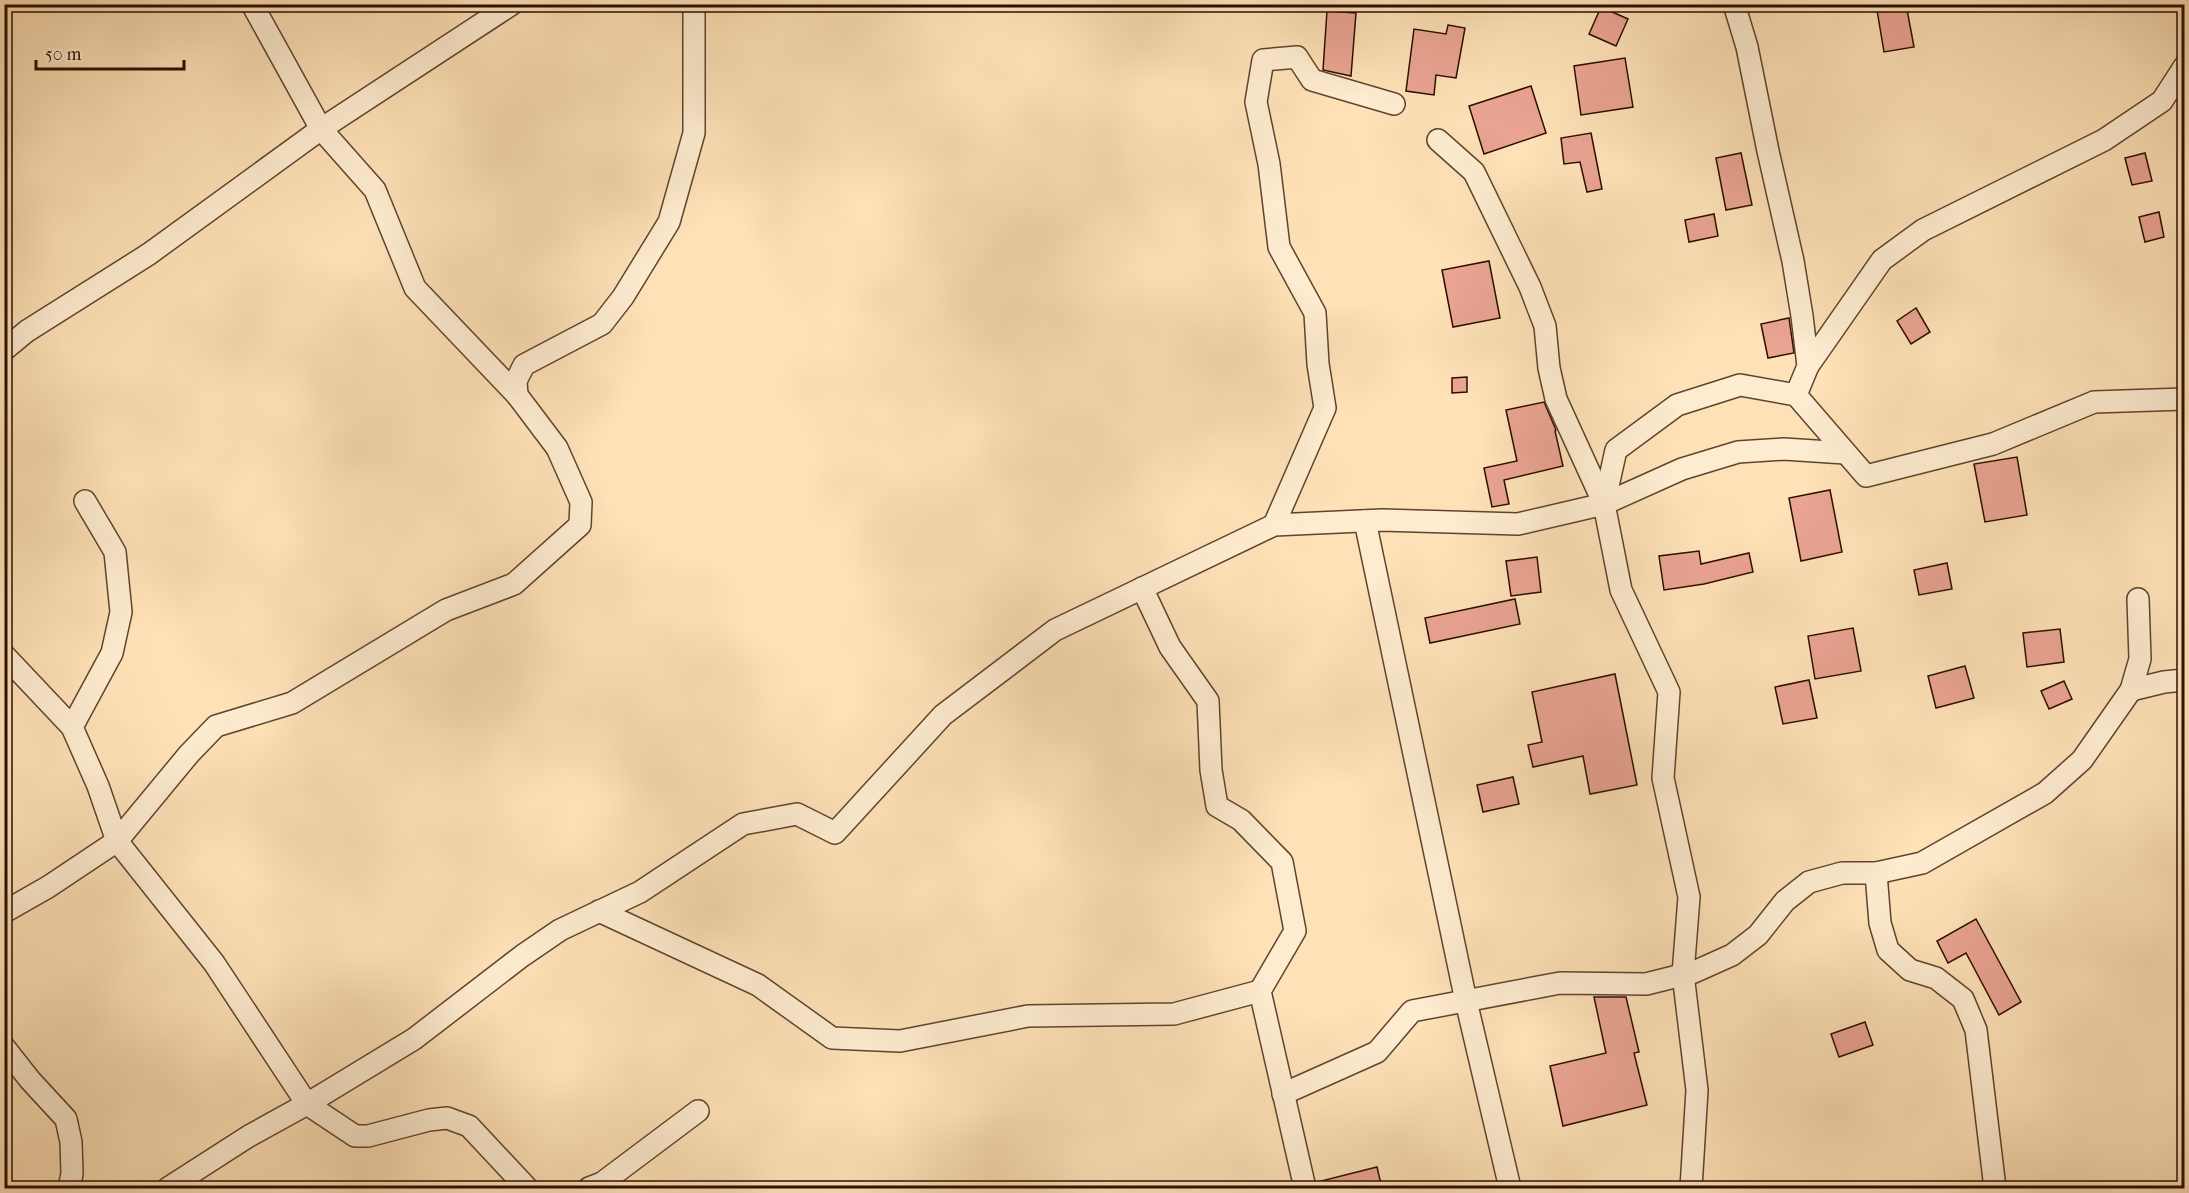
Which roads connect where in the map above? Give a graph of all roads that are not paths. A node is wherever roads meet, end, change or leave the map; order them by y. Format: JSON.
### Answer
{"nodes":[{"id":1,"x":252,"y":4,"type":"edge"},
{"id":2,"x":512,"y":4,"type":"edge"},
{"id":3,"x":694,"y":4,"type":"edge"},
{"id":4,"x":1734,"y":4,"type":"edge"},
{"id":5,"x":2184,"y":67,"type":"edge"},
{"id":6,"x":1394,"y":104,"type":"dead end"},
{"id":7,"x":321,"y":129,"type":"junction"},
{"id":8,"x":1438,"y":140,"type":"dead end"},
{"id":9,"x":4,"y":350,"type":"edge"},
{"id":10,"x":1808,"y":366,"type":"junction"},
{"id":11,"x":517,"y":395,"type":"junction"},
{"id":12,"x":1796,"y":395,"type":"junction"},
{"id":13,"x":2184,"y":399,"type":"edge"},
{"id":14,"x":1845,"y":453,"type":"junction"},
{"id":15,"x":85,"y":501,"type":"dead end"},
{"id":16,"x":1604,"y":504,"type":"junction"},
{"id":17,"x":1365,"y":521,"type":"junction"},
{"id":18,"x":1274,"y":525,"type":"junction"},
{"id":19,"x":1143,"y":588,"type":"junction"},
{"id":20,"x":2138,"y":599,"type":"dead end"},
{"id":21,"x":4,"y":656,"type":"edge"},
{"id":22,"x":2184,"y":680,"type":"edge"},
{"id":23,"x":2131,"y":690,"type":"junction"},
{"id":24,"x":72,"y":727,"type":"junction"},
{"id":25,"x":117,"y":841,"type":"junction"},
{"id":26,"x":1876,"y":873,"type":"junction"},
{"id":27,"x":599,"y":911,"type":"junction"},
{"id":28,"x":4,"y":912,"type":"edge"},
{"id":29,"x":1683,"y":974,"type":"junction"},
{"id":30,"x":1260,"y":991,"type":"junction"},
{"id":31,"x":1466,"y":1001,"type":"junction"},
{"id":32,"x":4,"y":1047,"type":"edge"},
{"id":33,"x":1283,"y":1094,"type":"junction"},
{"id":34,"x":307,"y":1104,"type":"junction"},
{"id":35,"x":698,"y":1111,"type":"dead end"},
{"id":36,"x":69,"y":1188,"type":"edge"},
{"id":37,"x":168,"y":1188,"type":"edge"},
{"id":38,"x":527,"y":1188,"type":"edge"},
{"id":39,"x":589,"y":1188,"type":"edge"},
{"id":40,"x":1305,"y":1188,"type":"edge"},
{"id":41,"x":1510,"y":1188,"type":"edge"},
{"id":42,"x":1691,"y":1188,"type":"edge"},
{"id":43,"x":1995,"y":1188,"type":"edge"}],
"edges":[{"from":1,"to":7,"type":"street"},
{"from":2,"to":7,"type":"street"},
{"from":3,"to":11,"type":"street"},
{"from":4,"to":10,"type":"street"},
{"from":5,"to":10,"type":"street"},
{"from":6,"to":18,"type":"street"},
{"from":7,"to":9,"type":"street"},
{"from":7,"to":11,"type":"street"},
{"from":8,"to":16,"type":"street"},
{"from":10,"to":12,"type":"street"},
{"from":11,"to":25,"type":"street"},
{"from":12,"to":14,"type":"street"},
{"from":12,"to":16,"type":"street"},
{"from":13,"to":14,"type":"street"},
{"from":14,"to":16,"type":"street"},
{"from":15,"to":24,"type":"street"},
{"from":16,"to":17,"type":"street"},
{"from":16,"to":29,"type":"street"},
{"from":17,"to":18,"type":"street"},
{"from":17,"to":31,"type":"street"},
{"from":18,"to":19,"type":"street"},
{"from":19,"to":27,"type":"street"},
{"from":19,"to":30,"type":"street"},
{"from":20,"to":23,"type":"street"},
{"from":21,"to":24,"type":"street"},
{"from":22,"to":23,"type":"street"},
{"from":23,"to":26,"type":"street"},
{"from":24,"to":25,"type":"street"},
{"from":25,"to":28,"type":"street"},
{"from":25,"to":34,"type":"street"},
{"from":26,"to":29,"type":"street"},
{"from":26,"to":43,"type":"street"},
{"from":27,"to":30,"type":"street"},
{"from":27,"to":34,"type":"street"},
{"from":29,"to":31,"type":"street"},
{"from":29,"to":42,"type":"street"},
{"from":30,"to":33,"type":"street"},
{"from":31,"to":33,"type":"street"},
{"from":31,"to":41,"type":"street"},
{"from":32,"to":36,"type":"street"},
{"from":33,"to":40,"type":"street"},
{"from":34,"to":37,"type":"street"},
{"from":34,"to":38,"type":"street"},
{"from":35,"to":39,"type":"street"}]}
